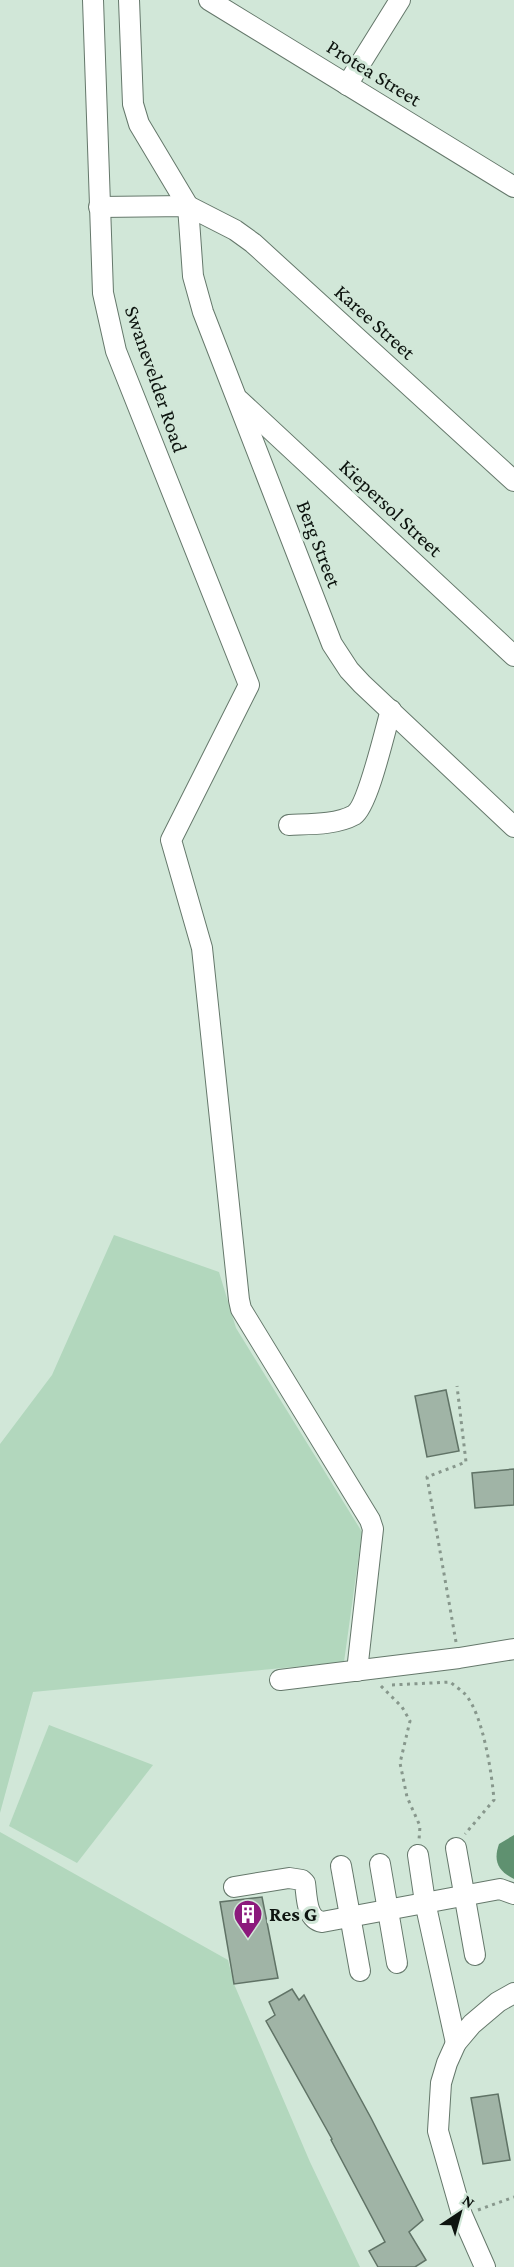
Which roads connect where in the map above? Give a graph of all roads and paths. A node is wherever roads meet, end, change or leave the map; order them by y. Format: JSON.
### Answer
{"nodes":[{"id":1,"x":93,"y":0,"type":"edge"},
{"id":2,"x":129,"y":0,"type":"edge"},
{"id":3,"x":209,"y":0,"type":"edge"},
{"id":4,"x":400,"y":0,"type":"edge"},
{"id":5,"x":347,"y":85,"type":"junction"},
{"id":6,"x":514,"y":187,"type":"edge"},
{"id":7,"x":190,"y":210,"type":"junction"},
{"id":8,"x":100,"y":213,"type":"junction"},
{"id":9,"x":235,"y":396,"type":"junction"},
{"id":10,"x":514,"y":481,"type":"edge"},
{"id":11,"x":514,"y":656,"type":"edge"},
{"id":12,"x":391,"y":710,"type":"junction"},
{"id":13,"x":290,"y":825,"type":"dead end"},
{"id":14,"x":514,"y":827,"type":"edge"},
{"id":15,"x":457,"y":1386,"type":"dead end"},
{"id":16,"x":514,"y":1649,"type":"edge"},
{"id":17,"x":459,"y":1658,"type":"junction"},
{"id":18,"x":370,"y":1675,"type":"junction"},
{"id":19,"x":280,"y":1680,"type":"dead end"},
{"id":20,"x":456,"y":1848,"type":"joint"},
{"id":21,"x":418,"y":1855,"type":"joint"},
{"id":22,"x":380,"y":1864,"type":"dead end"},
{"id":23,"x":341,"y":1866,"type":"dead end"},
{"id":24,"x":234,"y":1887,"type":"dead end"},
{"id":25,"x":514,"y":1893,"type":"edge"},
{"id":26,"x":464,"y":1895,"type":"junction"},
{"id":27,"x":425,"y":1902,"type":"junction"},
{"id":28,"x":388,"y":1910,"type":"junction"},
{"id":29,"x":351,"y":1916,"type":"junction"},
{"id":30,"x":475,"y":1955,"type":"dead end"},
{"id":31,"x":397,"y":1963,"type":"dead end"},
{"id":32,"x":360,"y":1971,"type":"dead end"},
{"id":33,"x":514,"y":1993,"type":"edge"},
{"id":34,"x":456,"y":2043,"type":"junction"},
{"id":35,"x":514,"y":2197,"type":"edge"},
{"id":36,"x":462,"y":2215,"type":"junction"},
{"id":37,"x":485,"y":2267,"type":"edge"}],
"edges":[{"from":1,"to":8,"type":"street","name":"Swanevelder Road"},
{"from":2,"to":7,"type":"street"},
{"from":3,"to":5,"type":"street","name":"Protea Street"},
{"from":4,"to":5,"type":"street"},
{"from":5,"to":6,"type":"street","name":"Protea Street"},
{"from":7,"to":8,"type":"street","name":"Karee Street"},
{"from":7,"to":9,"type":"street","name":"Berg Street"},
{"from":7,"to":10,"type":"street","name":"Karee Street"},
{"from":8,"to":18,"type":"street","name":"Swanevelder Road"},
{"from":9,"to":11,"type":"street","name":"Kiepersol Street"},
{"from":9,"to":12,"type":"street","name":"Berg Street"},
{"from":12,"to":13,"type":"street"},
{"from":12,"to":14,"type":"street","name":"Berg Street"},
{"from":15,"to":17,"type":"path"},
{"from":16,"to":17,"type":"street"},
{"from":17,"to":18,"type":"street"},
{"from":18,"to":19,"type":"street"},
{"from":18,"to":20,"type":"path"},
{"from":18,"to":21,"type":"path"},
{"from":20,"to":26,"type":"street"},
{"from":21,"to":27,"type":"street"},
{"from":22,"to":28,"type":"street"},
{"from":23,"to":29,"type":"street"},
{"from":24,"to":29,"type":"street"},
{"from":25,"to":26,"type":"street"},
{"from":26,"to":27,"type":"street"},
{"from":26,"to":30,"type":"street"},
{"from":27,"to":28,"type":"street"},
{"from":27,"to":34,"type":"street"},
{"from":28,"to":29,"type":"street"},
{"from":28,"to":31,"type":"street"},
{"from":29,"to":32,"type":"street"},
{"from":33,"to":34,"type":"street"},
{"from":34,"to":36,"type":"street"},
{"from":35,"to":36,"type":"path"},
{"from":36,"to":37,"type":"street"}]}
